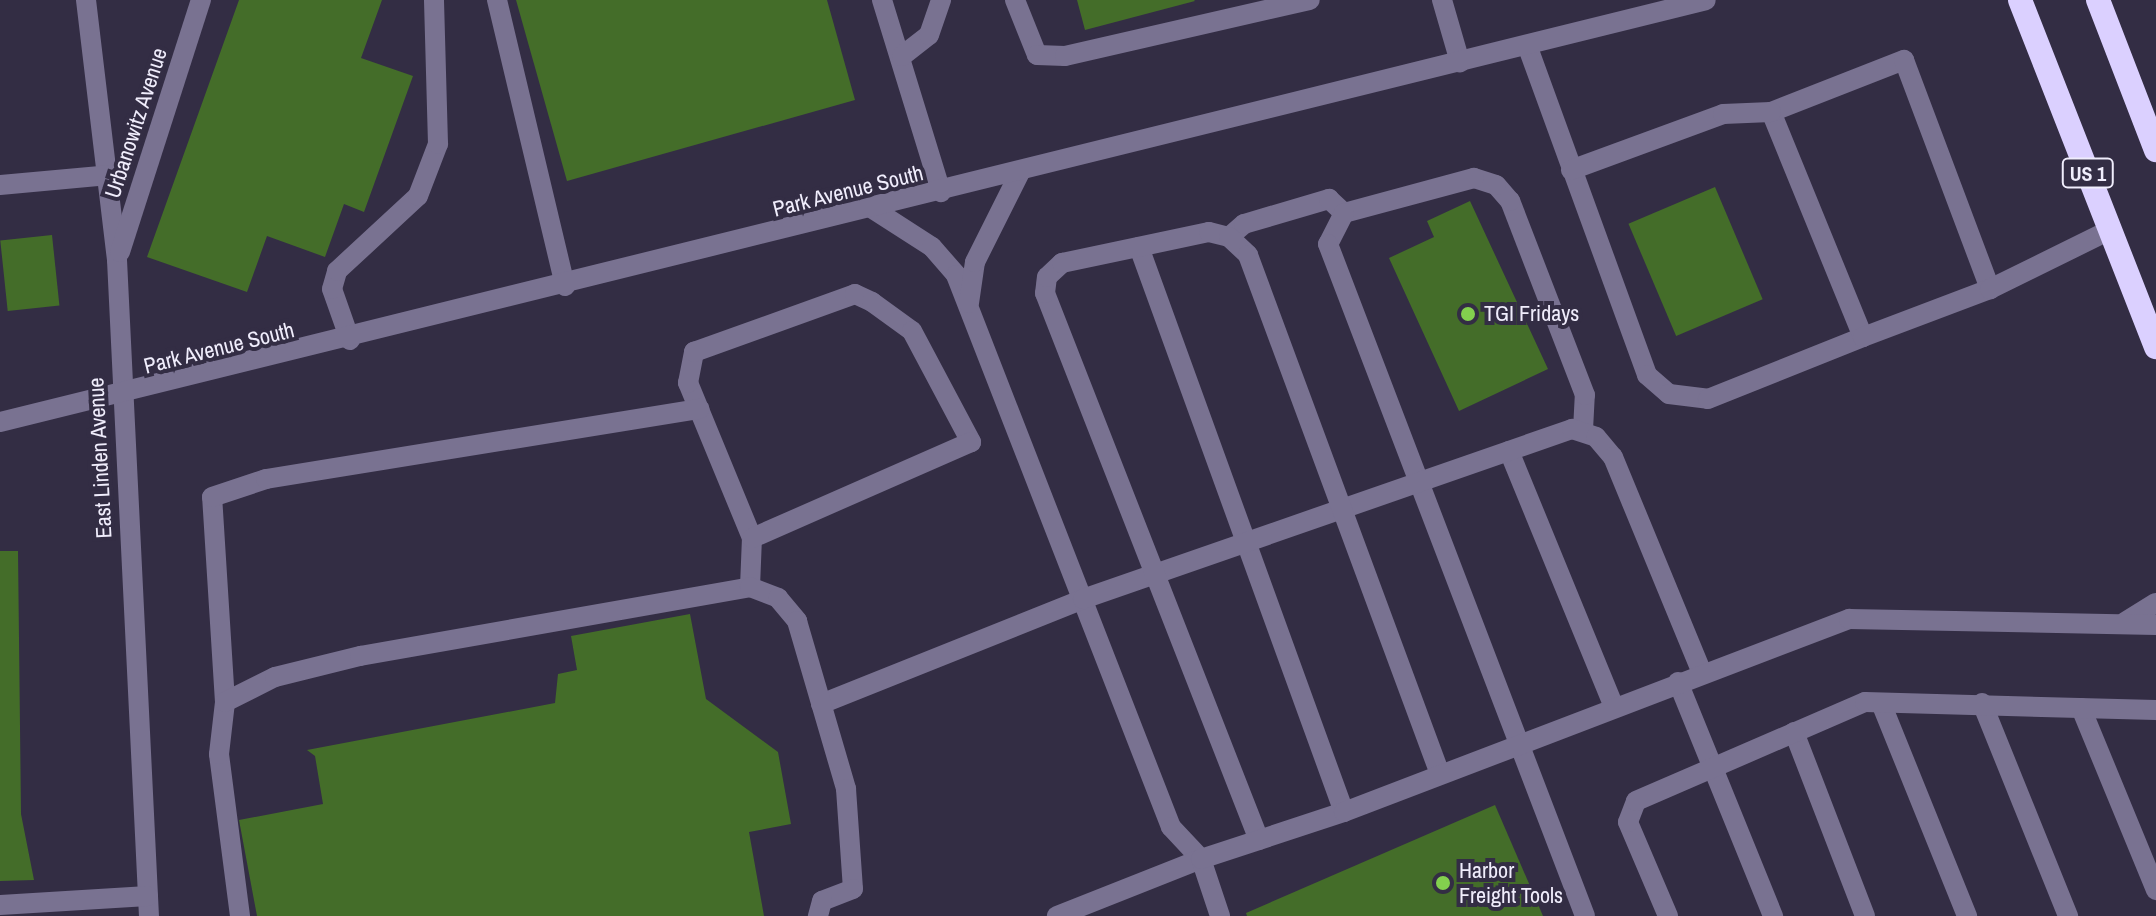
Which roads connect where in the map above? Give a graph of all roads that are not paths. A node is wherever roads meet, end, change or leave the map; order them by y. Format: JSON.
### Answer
{"nodes":[{"id":1,"x":86,"y":0,"type":"edge"},
{"id":2,"x":201,"y":0,"type":"edge"},
{"id":3,"x":434,"y":0,"type":"edge"},
{"id":4,"x":497,"y":0,"type":"edge"},
{"id":5,"x":882,"y":0,"type":"edge"},
{"id":6,"x":941,"y":0,"type":"edge"},
{"id":7,"x":1015,"y":0,"type":"edge"},
{"id":8,"x":1310,"y":0,"type":"edge"},
{"id":9,"x":1442,"y":0,"type":"edge"},
{"id":10,"x":1706,"y":0,"type":"edge"},
{"id":11,"x":2020,"y":0,"type":"edge"},
{"id":12,"x":2098,"y":0,"type":"edge"},
{"id":13,"x":1676,"y":4,"type":"edge"},
{"id":14,"x":1527,"y":45,"type":"junction"},
{"id":15,"x":902,"y":56,"type":"junction"},
{"id":16,"x":1460,"y":62,"type":"junction"},
{"id":17,"x":1771,"y":112,"type":"junction"},
{"id":18,"x":2156,"y":150,"type":"edge"},
{"id":19,"x":1571,"y":170,"type":"junction"},
{"id":20,"x":1020,"y":172,"type":"junction"},
{"id":21,"x":109,"y":175,"type":"junction"},
{"id":22,"x":0,"y":185,"type":"edge"},
{"id":23,"x":941,"y":192,"type":"junction"},
{"id":24,"x":873,"y":209,"type":"junction"},
{"id":25,"x":1344,"y":213,"type":"junction"},
{"id":26,"x":2110,"y":230,"type":"junction"},
{"id":27,"x":1229,"y":237,"type":"junction"},
{"id":28,"x":1139,"y":247,"type":"junction"},
{"id":29,"x":117,"y":260,"type":"junction"},
{"id":30,"x":565,"y":286,"type":"junction"},
{"id":31,"x":1990,"y":289,"type":"junction"},
{"id":32,"x":969,"y":303,"type":"junction"},
{"id":33,"x":1863,"y":337,"type":"junction"},
{"id":34,"x":350,"y":340,"type":"junction"},
{"id":35,"x":2156,"y":347,"type":"edge"},
{"id":36,"x":121,"y":398,"type":"junction"},
{"id":37,"x":699,"y":409,"type":"junction"},
{"id":38,"x":0,"y":422,"type":"edge"},
{"id":39,"x":1583,"y":430,"type":"junction"},
{"id":40,"x":1509,"y":451,"type":"junction"},
{"id":41,"x":1421,"y":483,"type":"junction"},
{"id":42,"x":1338,"y":510,"type":"junction"},
{"id":43,"x":752,"y":538,"type":"junction"},
{"id":44,"x":1248,"y":541,"type":"junction"},
{"id":45,"x":1155,"y":573,"type":"junction"},
{"id":46,"x":750,"y":587,"type":"junction"},
{"id":47,"x":1083,"y":599,"type":"junction"},
{"id":48,"x":2156,"y":603,"type":"edge"},
{"id":49,"x":2124,"y":623,"type":"junction"},
{"id":50,"x":2156,"y":625,"type":"edge"},
{"id":51,"x":1702,"y":673,"type":"junction"},
{"id":52,"x":1678,"y":682,"type":"junction"},
{"id":53,"x":225,"y":702,"type":"junction"},
{"id":54,"x":1881,"y":703,"type":"junction"},
{"id":55,"x":1982,"y":703,"type":"junction"},
{"id":56,"x":821,"y":704,"type":"junction"},
{"id":57,"x":1614,"y":707,"type":"junction"},
{"id":58,"x":2081,"y":708,"type":"junction"},
{"id":59,"x":2156,"y":710,"type":"edge"},
{"id":60,"x":1794,"y":732,"type":"junction"},
{"id":61,"x":1517,"y":745,"type":"junction"},
{"id":62,"x":1715,"y":766,"type":"junction"},
{"id":63,"x":1440,"y":774,"type":"junction"},
{"id":64,"x":1344,"y":812,"type":"junction"},
{"id":65,"x":1259,"y":840,"type":"junction"},
{"id":66,"x":1201,"y":859,"type":"junction"},
{"id":67,"x":2156,"y":890,"type":"edge"},
{"id":68,"x":0,"y":905,"type":"edge"},
{"id":69,"x":148,"y":906,"type":"edge"},
{"id":70,"x":240,"y":916,"type":"edge"},
{"id":71,"x":818,"y":916,"type":"edge"},
{"id":72,"x":1057,"y":916,"type":"edge"},
{"id":73,"x":1220,"y":916,"type":"edge"},
{"id":74,"x":1585,"y":916,"type":"edge"},
{"id":75,"x":1668,"y":916,"type":"edge"},
{"id":76,"x":1773,"y":916,"type":"edge"},
{"id":77,"x":1865,"y":916,"type":"edge"},
{"id":78,"x":1967,"y":916,"type":"edge"},
{"id":79,"x":2068,"y":916,"type":"edge"}],
"edges":[{"from":1,"to":21,"type":"street","name":"East Linden Avenue"},
{"from":2,"to":29,"type":"street","name":"Urbanowitz Avenue"},
{"from":3,"to":34,"type":"street"},
{"from":4,"to":30,"type":"street"},
{"from":5,"to":15,"type":"street"},
{"from":6,"to":15,"type":"street"},
{"from":7,"to":8,"type":"street"},
{"from":9,"to":16,"type":"street"},
{"from":10,"to":13,"type":"street","name":"Park Avenue South"},
{"from":11,"to":26,"type":"highway","number":"US 1"},
{"from":12,"to":18,"type":"highway"},
{"from":13,"to":14,"type":"street","name":"Park Avenue South"},
{"from":14,"to":16,"type":"street","name":"Park Avenue South"},
{"from":14,"to":19,"type":"street"},
{"from":15,"to":23,"type":"street"},
{"from":16,"to":20,"type":"street","name":"Park Avenue South"},
{"from":17,"to":19,"type":"street"},
{"from":17,"to":31,"type":"street"},
{"from":17,"to":33,"type":"street"},
{"from":19,"to":33,"type":"street"},
{"from":20,"to":23,"type":"street","name":"Park Avenue South"},
{"from":20,"to":32,"type":"street"},
{"from":21,"to":22,"type":"street"},
{"from":21,"to":29,"type":"street","name":"East Linden Avenue"},
{"from":23,"to":24,"type":"street","name":"Park Avenue South"},
{"from":24,"to":30,"type":"street","name":"Park Avenue South"},
{"from":24,"to":32,"type":"street"},
{"from":25,"to":27,"type":"street"},
{"from":25,"to":39,"type":"street"},
{"from":25,"to":41,"type":"street"},
{"from":26,"to":31,"type":"street"},
{"from":26,"to":35,"type":"highway","number":"US 1"},
{"from":27,"to":28,"type":"street"},
{"from":27,"to":42,"type":"street"},
{"from":28,"to":44,"type":"street"},
{"from":28,"to":45,"type":"street"},
{"from":29,"to":36,"type":"street","name":"East Linden Avenue"},
{"from":30,"to":34,"type":"street","name":"Park Avenue South"},
{"from":31,"to":33,"type":"street"},
{"from":32,"to":47,"type":"street"},
{"from":34,"to":36,"type":"street","name":"Park Avenue South"},
{"from":36,"to":38,"type":"street","name":"Park Avenue South"},
{"from":36,"to":69,"type":"street","name":"East Linden Avenue"},
{"from":37,"to":43,"type":"street"},
{"from":37,"to":43,"type":"street"},
{"from":37,"to":53,"type":"street"},
{"from":39,"to":40,"type":"street"},
{"from":39,"to":51,"type":"street"},
{"from":40,"to":41,"type":"street"},
{"from":40,"to":57,"type":"street"},
{"from":41,"to":42,"type":"street"},
{"from":41,"to":61,"type":"street"},
{"from":42,"to":44,"type":"street"},
{"from":42,"to":63,"type":"street"},
{"from":43,"to":46,"type":"street"},
{"from":44,"to":45,"type":"street"},
{"from":44,"to":64,"type":"street"},
{"from":45,"to":47,"type":"street"},
{"from":45,"to":65,"type":"street"},
{"from":46,"to":53,"type":"street"},
{"from":46,"to":56,"type":"street"},
{"from":47,"to":56,"type":"street"},
{"from":47,"to":66,"type":"street"},
{"from":48,"to":49,"type":"street"},
{"from":49,"to":50,"type":"street"},
{"from":49,"to":51,"type":"street"},
{"from":51,"to":52,"type":"street"},
{"from":52,"to":57,"type":"street"},
{"from":52,"to":62,"type":"street"},
{"from":53,"to":70,"type":"street"},
{"from":54,"to":55,"type":"street"},
{"from":54,"to":60,"type":"street"},
{"from":54,"to":78,"type":"street"},
{"from":55,"to":58,"type":"street"},
{"from":55,"to":79,"type":"street"},
{"from":56,"to":71,"type":"street"},
{"from":57,"to":61,"type":"street"},
{"from":58,"to":59,"type":"street"},
{"from":58,"to":67,"type":"street"},
{"from":60,"to":62,"type":"street"},
{"from":60,"to":77,"type":"street"},
{"from":61,"to":63,"type":"street"},
{"from":61,"to":74,"type":"street"},
{"from":62,"to":75,"type":"street"},
{"from":62,"to":76,"type":"street"},
{"from":63,"to":64,"type":"street"},
{"from":64,"to":65,"type":"street"},
{"from":65,"to":66,"type":"street"},
{"from":66,"to":72,"type":"street"},
{"from":66,"to":73,"type":"street"},
{"from":68,"to":69,"type":"street"}]}
